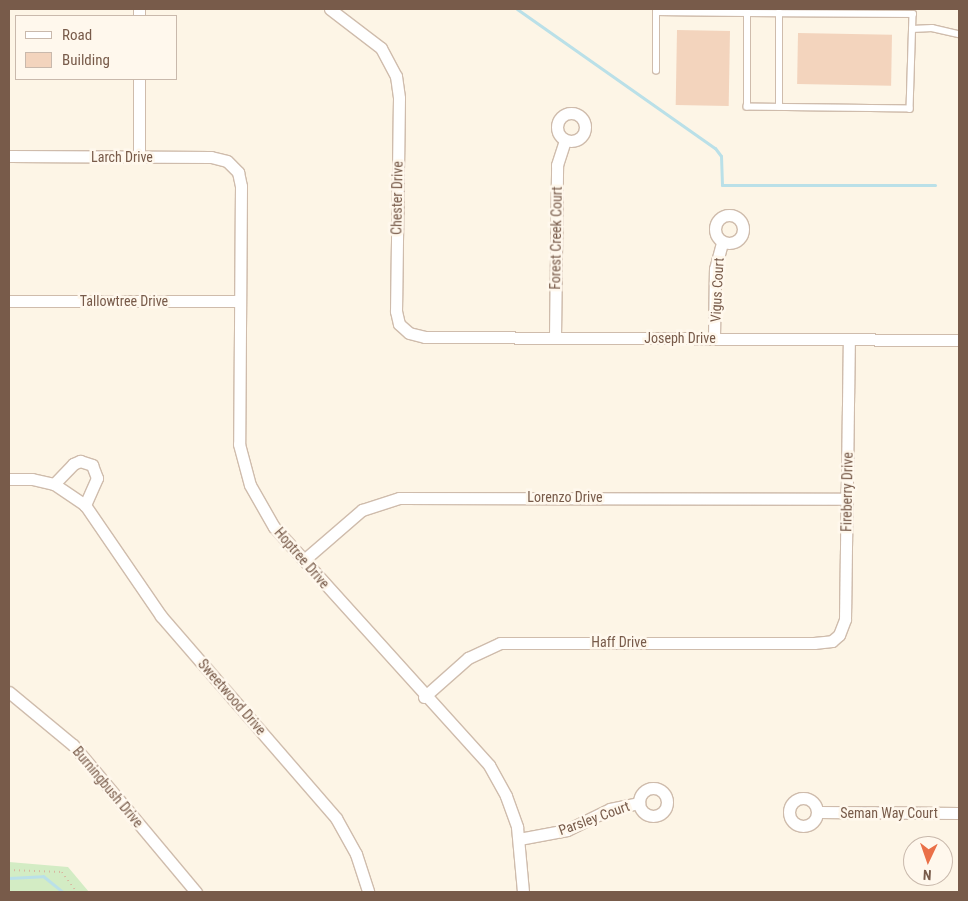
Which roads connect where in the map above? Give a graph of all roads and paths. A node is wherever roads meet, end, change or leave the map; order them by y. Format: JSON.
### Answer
{"nodes":[{"id":1,"x":330,"y":9,"type":"edge"},
{"id":2,"x":747,"y":13,"type":"junction"},
{"id":3,"x":779,"y":13,"type":"junction"},
{"id":4,"x":912,"y":29,"type":"junction"},
{"id":5,"x":959,"y":34,"type":"edge"},
{"id":6,"x":656,"y":71,"type":"dead end"},
{"id":7,"x":139,"y":80,"type":"edge"},
{"id":8,"x":779,"y":107,"type":"junction"},
{"id":9,"x":565,"y":140,"type":"dead end"},
{"id":10,"x":9,"y":156,"type":"edge"},
{"id":11,"x":139,"y":157,"type":"junction"},
{"id":12,"x":234,"y":166,"type":"joint"},
{"id":13,"x":722,"y":242,"type":"dead end"},
{"id":14,"x":9,"y":301,"type":"edge"},
{"id":15,"x":239,"y":301,"type":"junction"},
{"id":16,"x":403,"y":329,"type":"joint"},
{"id":17,"x":555,"y":338,"type":"junction"},
{"id":18,"x":714,"y":338,"type":"junction"},
{"id":19,"x":849,"y":339,"type":"junction"},
{"id":20,"x":959,"y":340,"type":"edge"},
{"id":21,"x":9,"y":479,"type":"edge"},
{"id":22,"x":54,"y":484,"type":"junction"},
{"id":23,"x":847,"y":499,"type":"junction"},
{"id":24,"x":85,"y":505,"type":"junction"},
{"id":25,"x":304,"y":560,"type":"junction"},
{"id":26,"x":832,"y":641,"type":"joint"},
{"id":27,"x":9,"y":692,"type":"edge"},
{"id":28,"x":424,"y":697,"type":"junction"},
{"id":29,"x":639,"y":803,"type":"dead end"},
{"id":30,"x":818,"y":812,"type":"dead end"},
{"id":31,"x":959,"y":813,"type":"edge"},
{"id":32,"x":519,"y":839,"type":"junction"},
{"id":33,"x":9,"y":870,"type":"edge"},
{"id":34,"x":77,"y":892,"type":"edge"},
{"id":35,"x":196,"y":892,"type":"edge"},
{"id":36,"x":368,"y":892,"type":"edge"},
{"id":37,"x":523,"y":892,"type":"edge"}],
"edges":[{"from":1,"to":16,"type":"street","name":"Chester Drive"},
{"from":2,"to":3,"type":"lane"},
{"from":2,"to":6,"type":"lane"},
{"from":2,"to":8,"type":"lane"},
{"from":3,"to":4,"type":"lane"},
{"from":3,"to":8,"type":"lane"},
{"from":4,"to":5,"type":"lane"},
{"from":4,"to":8,"type":"lane"},
{"from":7,"to":11,"type":"street"},
{"from":9,"to":17,"type":"street","name":"Forest Creek Court"},
{"from":10,"to":11,"type":"street","name":"Larch Drive"},
{"from":11,"to":12,"type":"street","name":"Larch Drive"},
{"from":12,"to":15,"type":"street","name":"Hoptree Drive"},
{"from":13,"to":18,"type":"street","name":"Vigus Court"},
{"from":14,"to":15,"type":"street","name":"Tallowtree Drive"},
{"from":15,"to":25,"type":"street","name":"Hoptree Drive"},
{"from":16,"to":17,"type":"street","name":"Joseph Drive"},
{"from":17,"to":18,"type":"street","name":"Joseph Drive"},
{"from":18,"to":19,"type":"street","name":"Joseph Drive"},
{"from":19,"to":20,"type":"street","name":"Joseph Drive"},
{"from":19,"to":23,"type":"street","name":"Fireberry Drive"},
{"from":21,"to":22,"type":"street","name":"Sweetwood Drive"},
{"from":22,"to":24,"type":"street","name":"Sweetwood Drive"},
{"from":22,"to":24,"type":"street"},
{"from":23,"to":25,"type":"street","name":"Lorenzo Drive"},
{"from":23,"to":26,"type":"street","name":"Fireberry Drive"},
{"from":24,"to":36,"type":"street","name":"Sweetwood Drive"},
{"from":25,"to":28,"type":"street","name":"Hoptree Drive"},
{"from":26,"to":28,"type":"street","name":"Haff Drive"},
{"from":27,"to":35,"type":"street","name":"Burningbush Drive"},
{"from":28,"to":32,"type":"street","name":"Hoptree Drive"},
{"from":29,"to":32,"type":"street","name":"Parsley Court"},
{"from":30,"to":31,"type":"street","name":"Seman Way Court"},
{"from":32,"to":37,"type":"street","name":"Hoptree Drive"},
{"from":33,"to":34,"type":"path"}]}
